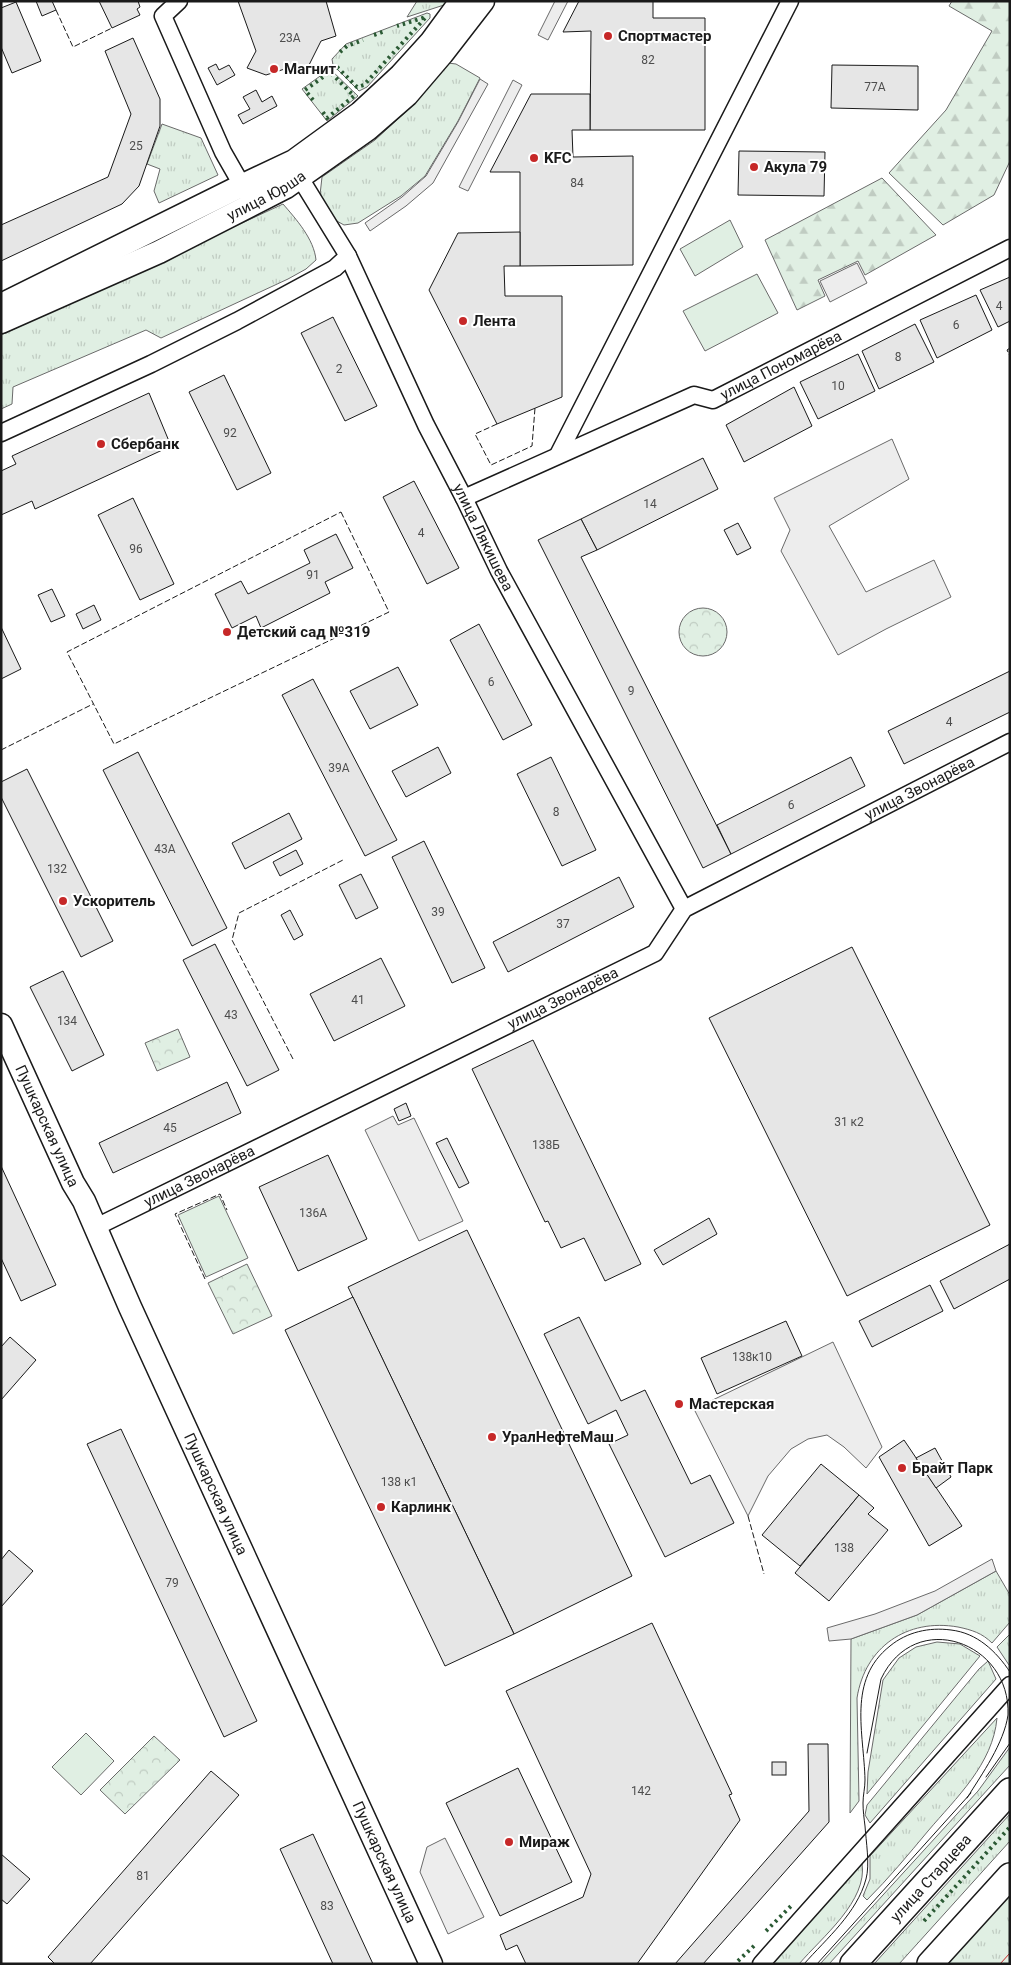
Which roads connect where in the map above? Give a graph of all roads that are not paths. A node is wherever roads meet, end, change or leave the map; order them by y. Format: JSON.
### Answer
{"nodes":[{"id":1,"x":179,"y":1,"type":"edge"},
{"id":2,"x":461,"y":1,"type":"edge"},
{"id":3,"x":483,"y":1,"type":"edge"},
{"id":4,"x":790,"y":1,"type":"edge"},
{"id":5,"x":293,"y":171,"type":"junction"},
{"id":6,"x":241,"y":186,"type":"junction"},
{"id":7,"x":254,"y":204,"type":"junction"},
{"id":8,"x":1010,"y":248,"type":"edge"},
{"id":9,"x":348,"y":256,"type":"junction"},
{"id":10,"x":5,"y":312,"type":"edge"},
{"id":11,"x":1,"y":433,"type":"edge"},
{"id":12,"x":558,"y":455,"type":"junction"},
{"id":13,"x":464,"y":498,"type":"junction"},
{"id":14,"x":1010,"y":742,"type":"edge"},
{"id":15,"x":684,"y":909,"type":"junction"},
{"id":16,"x":1,"y":1026,"type":"edge"},
{"id":17,"x":96,"y":1228,"type":"junction"},
{"id":18,"x":1010,"y":1685,"type":"edge"},
{"id":19,"x":1010,"y":1791,"type":"edge"},
{"id":20,"x":1010,"y":1876,"type":"edge"},
{"id":21,"x":432,"y":1964,"type":"edge"},
{"id":22,"x":761,"y":1964,"type":"edge"},
{"id":23,"x":853,"y":1964,"type":"edge"},
{"id":24,"x":930,"y":1964,"type":"edge"}],
"edges":[{"from":1,"to":6,"type":"street"},
{"from":2,"to":5,"type":"main road","name":"улица Юрша"},
{"from":3,"to":5,"type":"main road","name":"улица Юрша"},
{"from":4,"to":12,"type":"street"},
{"from":5,"to":6,"type":"main road","name":"улица Юрша"},
{"from":5,"to":7,"type":"main road","name":"улица Юрша"},
{"from":5,"to":9,"type":"street","name":"улица Лякишева"},
{"from":6,"to":7,"type":"street"},
{"from":6,"to":10,"type":"main road","name":"улица Юрша"},
{"from":7,"to":10,"type":"main road","name":"улица Юрша"},
{"from":8,"to":12,"type":"street","name":"улица Пономарёва"},
{"from":9,"to":11,"type":"street"},
{"from":9,"to":13,"type":"street","name":"улица Лякишева"},
{"from":12,"to":13,"type":"street","name":"улица Пономарёва"},
{"from":13,"to":15,"type":"street","name":"улица Лякишева"},
{"from":14,"to":15,"type":"street","name":"улица Звонарёва"},
{"from":15,"to":17,"type":"street","name":"улица Звонарёва"},
{"from":16,"to":17,"type":"main road","name":"Пушкарская улица"},
{"from":17,"to":21,"type":"main road","name":"Пушкарская улица"},
{"from":18,"to":22,"type":"street"},
{"from":19,"to":23,"type":"main road","name":"улица Старцева"},
{"from":20,"to":24,"type":"main road"}]}
